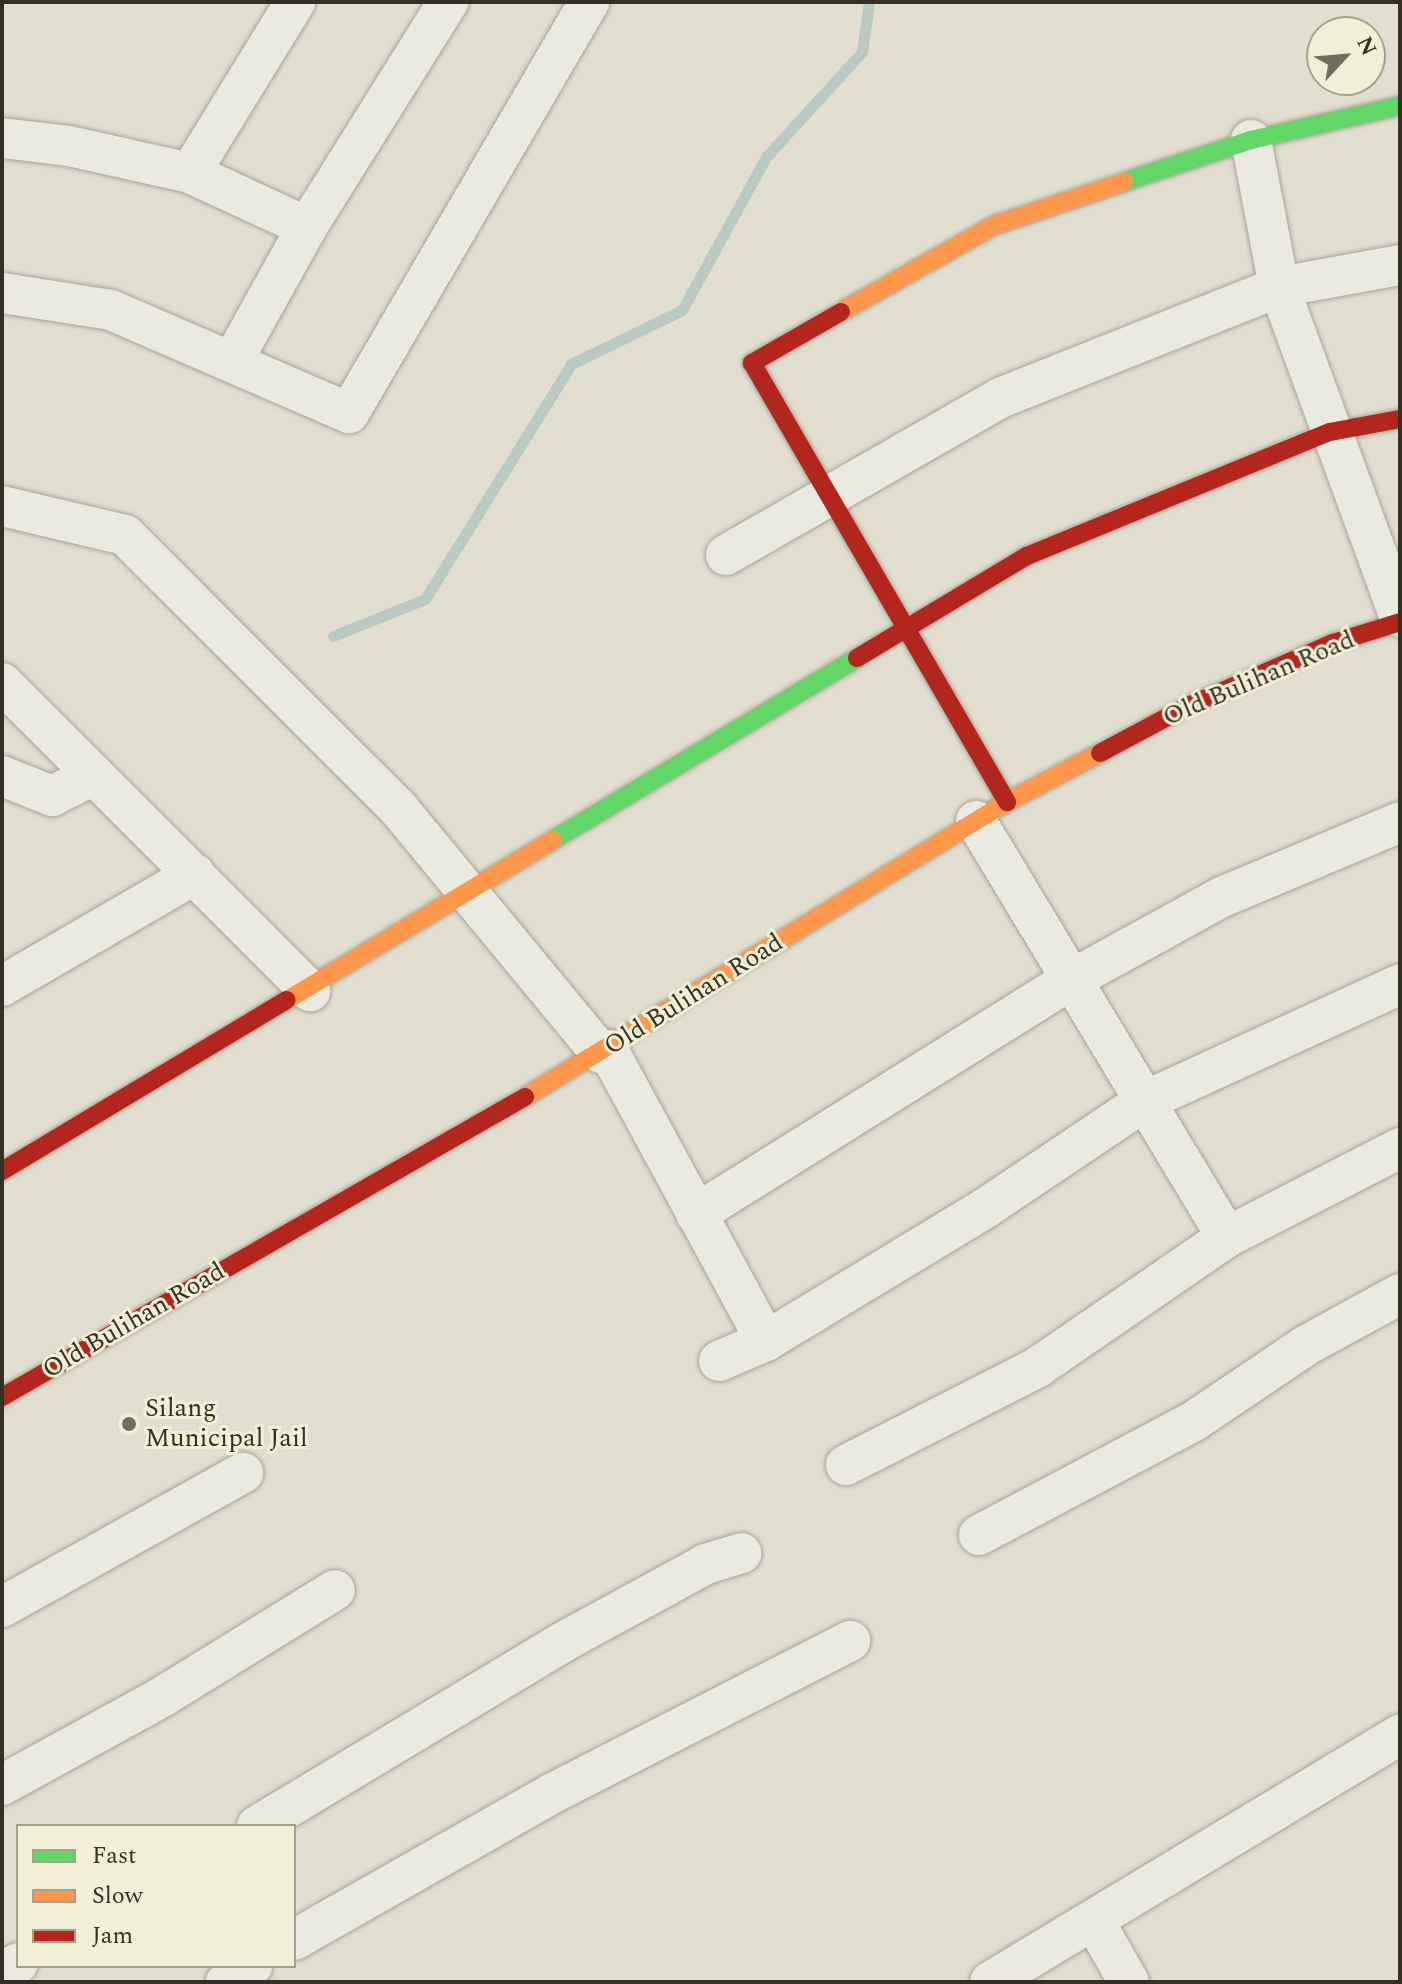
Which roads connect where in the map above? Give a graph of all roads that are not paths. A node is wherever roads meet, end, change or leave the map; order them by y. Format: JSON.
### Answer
{"nodes":[{"id":1,"x":295,"y":2,"type":"edge"},
{"id":2,"x":448,"y":2,"type":"edge"},
{"id":3,"x":589,"y":2,"type":"edge"},
{"id":4,"x":1400,"y":106,"type":"edge"},
{"id":5,"x":2,"y":138,"type":"edge"},
{"id":6,"x":1251,"y":140,"type":"junction"},
{"id":7,"x":190,"y":173,"type":"junction"},
{"id":8,"x":307,"y":227,"type":"junction"},
{"id":9,"x":1400,"y":265,"type":"edge"},
{"id":10,"x":1279,"y":287,"type":"junction"},
{"id":11,"x":2,"y":293,"type":"edge"},
{"id":12,"x":233,"y":360,"type":"junction"},
{"id":13,"x":1400,"y":419,"type":"edge"},
{"id":14,"x":1330,"y":432,"type":"junction"},
{"id":15,"x":829,"y":493,"type":"junction"},
{"id":16,"x":2,"y":506,"type":"edge"},
{"id":17,"x":726,"y":555,"type":"dead end"},
{"id":18,"x":1400,"y":619,"type":"edge"},
{"id":19,"x":904,"y":631,"type":"junction"},
{"id":20,"x":2,"y":683,"type":"edge"},
{"id":21,"x":94,"y":775,"type":"junction"},
{"id":22,"x":2,"y":776,"type":"edge"},
{"id":23,"x":992,"y":812,"type":"junction"},
{"id":24,"x":1400,"y":822,"type":"edge"},
{"id":25,"x":195,"y":874,"type":"junction"},
{"id":26,"x":468,"y":891,"type":"junction"},
{"id":27,"x":1069,"y":981,"type":"junction"},
{"id":28,"x":1400,"y":984,"type":"edge"},
{"id":29,"x":2,"y":986,"type":"edge"},
{"id":30,"x":310,"y":991,"type":"junction"},
{"id":31,"x":604,"y":1051,"type":"junction"},
{"id":32,"x":1145,"y":1101,"type":"junction"},
{"id":33,"x":1400,"y":1148,"type":"edge"},
{"id":34,"x":2,"y":1171,"type":"edge"},
{"id":35,"x":696,"y":1214,"type":"junction"},
{"id":36,"x":1227,"y":1237,"type":"junction"},
{"id":37,"x":1400,"y":1294,"type":"edge"},
{"id":38,"x":766,"y":1341,"type":"junction"},
{"id":39,"x":719,"y":1361,"type":"dead end"},
{"id":40,"x":2,"y":1397,"type":"edge"},
{"id":41,"x":846,"y":1465,"type":"dead end"},
{"id":42,"x":243,"y":1473,"type":"dead end"},
{"id":43,"x":979,"y":1535,"type":"dead end"},
{"id":44,"x":741,"y":1553,"type":"dead end"},
{"id":45,"x":335,"y":1590,"type":"dead end"},
{"id":46,"x":2,"y":1607,"type":"edge"},
{"id":47,"x":850,"y":1641,"type":"dead end"},
{"id":48,"x":1400,"y":1735,"type":"edge"},
{"id":49,"x":2,"y":1785,"type":"edge"},
{"id":50,"x":260,"y":1824,"type":"edge"},
{"id":51,"x":1094,"y":1921,"type":"junction"},
{"id":52,"x":296,"y":1939,"type":"edge"},
{"id":53,"x":249,"y":1968,"type":"edge"},
{"id":54,"x":226,"y":1982,"type":"edge"},
{"id":55,"x":990,"y":1982,"type":"edge"},
{"id":56,"x":1129,"y":1982,"type":"edge"}],
"edges":[{"from":1,"to":7,"type":"street"},
{"from":2,"to":8,"type":"street"},
{"from":3,"to":12,"type":"street"},
{"from":4,"to":6,"type":"street"},
{"from":5,"to":7,"type":"street"},
{"from":6,"to":10,"type":"street"},
{"from":6,"to":15,"type":"street"},
{"from":7,"to":8,"type":"street"},
{"from":8,"to":12,"type":"street"},
{"from":9,"to":10,"type":"street"},
{"from":10,"to":14,"type":"street"},
{"from":10,"to":15,"type":"street"},
{"from":11,"to":12,"type":"street"},
{"from":13,"to":14,"type":"street"},
{"from":14,"to":18,"type":"street"},
{"from":14,"to":19,"type":"street"},
{"from":15,"to":17,"type":"street"},
{"from":15,"to":19,"type":"street"},
{"from":16,"to":26,"type":"street"},
{"from":18,"to":23,"type":"street","name":"Old Bulihan Road"},
{"from":19,"to":23,"type":"street"},
{"from":19,"to":26,"type":"street"},
{"from":20,"to":21,"type":"street"},
{"from":21,"to":22,"type":"street"},
{"from":21,"to":25,"type":"street"},
{"from":23,"to":27,"type":"street"},
{"from":23,"to":31,"type":"street","name":"Old Bulihan Road"},
{"from":24,"to":27,"type":"street"},
{"from":25,"to":29,"type":"street"},
{"from":25,"to":30,"type":"street"},
{"from":26,"to":30,"type":"street"},
{"from":26,"to":31,"type":"street"},
{"from":27,"to":32,"type":"street"},
{"from":27,"to":35,"type":"street"},
{"from":28,"to":32,"type":"street"},
{"from":30,"to":34,"type":"street"},
{"from":31,"to":35,"type":"street"},
{"from":31,"to":40,"type":"street","name":"Old Bulihan Road"},
{"from":32,"to":36,"type":"street"},
{"from":32,"to":38,"type":"street"},
{"from":33,"to":36,"type":"street"},
{"from":35,"to":38,"type":"street"},
{"from":36,"to":41,"type":"street"},
{"from":37,"to":43,"type":"street"},
{"from":38,"to":39,"type":"street"},
{"from":42,"to":46,"type":"street"},
{"from":44,"to":50,"type":"street"},
{"from":45,"to":49,"type":"street"},
{"from":47,"to":52,"type":"street"},
{"from":48,"to":51,"type":"street"},
{"from":51,"to":55,"type":"street"},
{"from":51,"to":56,"type":"street"},
{"from":53,"to":54,"type":"street"}]}
